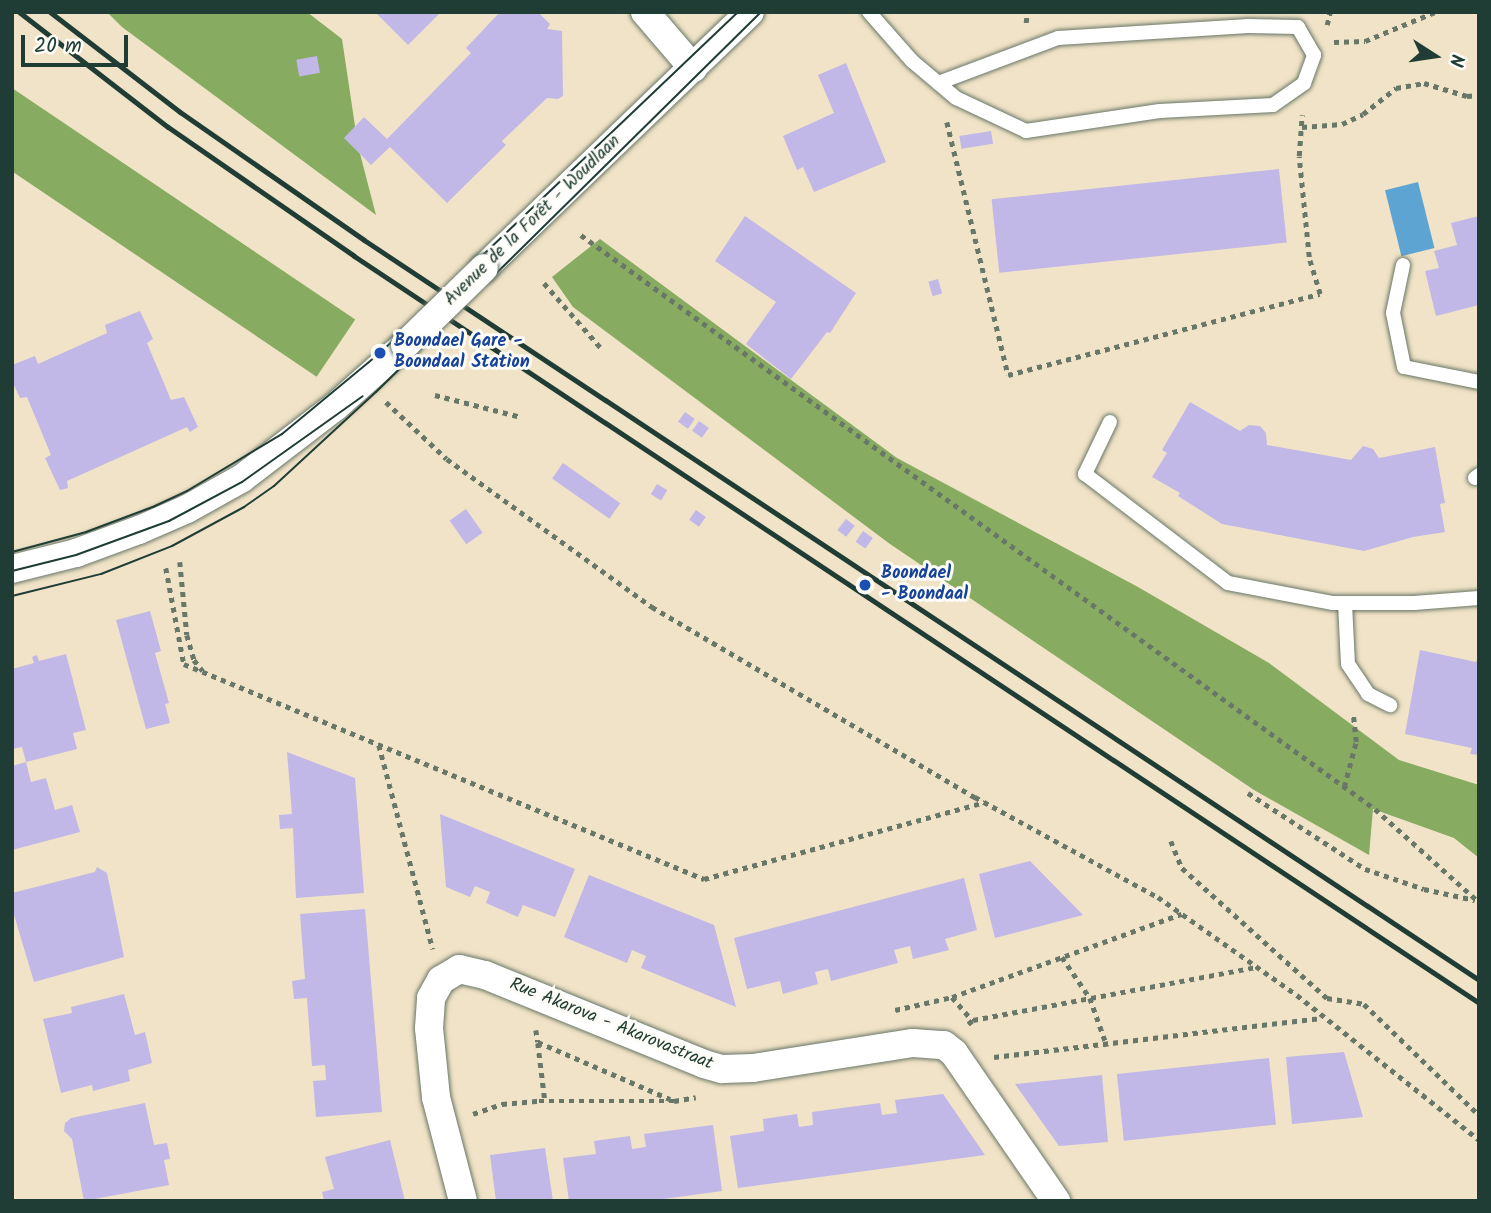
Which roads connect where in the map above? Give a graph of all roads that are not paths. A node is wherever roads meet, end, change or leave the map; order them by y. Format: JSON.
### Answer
{"nodes":[{"id":1,"x":645,"y":12,"type":"edge"},
{"id":2,"x":750,"y":12,"type":"edge"},
{"id":3,"x":869,"y":12,"type":"edge"},
{"id":4,"x":692,"y":68,"type":"junction"},
{"id":5,"x":938,"y":83,"type":"junction"},
{"id":6,"x":1403,"y":265,"type":"dead end"},
{"id":7,"x":1479,"y":382,"type":"edge"},
{"id":8,"x":1110,"y":422,"type":"dead end"},
{"id":9,"x":12,"y":569,"type":"edge"},
{"id":10,"x":1479,"y":598,"type":"edge"},
{"id":11,"x":1345,"y":603,"type":"junction"},
{"id":12,"x":1390,"y":705,"type":"dead end"},
{"id":13,"x":463,"y":1201,"type":"edge"},
{"id":14,"x":1056,"y":1201,"type":"edge"}],
"edges":[{"from":1,"to":4,"type":"street"},
{"from":2,"to":4,"type":"street","name":"Avenue de la Forêt - Woudlaan"},
{"from":3,"to":5,"type":"lane"},
{"from":4,"to":9,"type":"street","name":"Avenue de la Forêt - Woudlaan","bridge":true},
{"from":5,"to":5,"type":"lane"},
{"from":6,"to":7,"type":"lane"},
{"from":8,"to":11,"type":"lane"},
{"from":10,"to":11,"type":"lane"},
{"from":11,"to":12,"type":"lane"},
{"from":13,"to":14,"type":"street","name":"Rue Akarova - Akarovastraat"}]}
